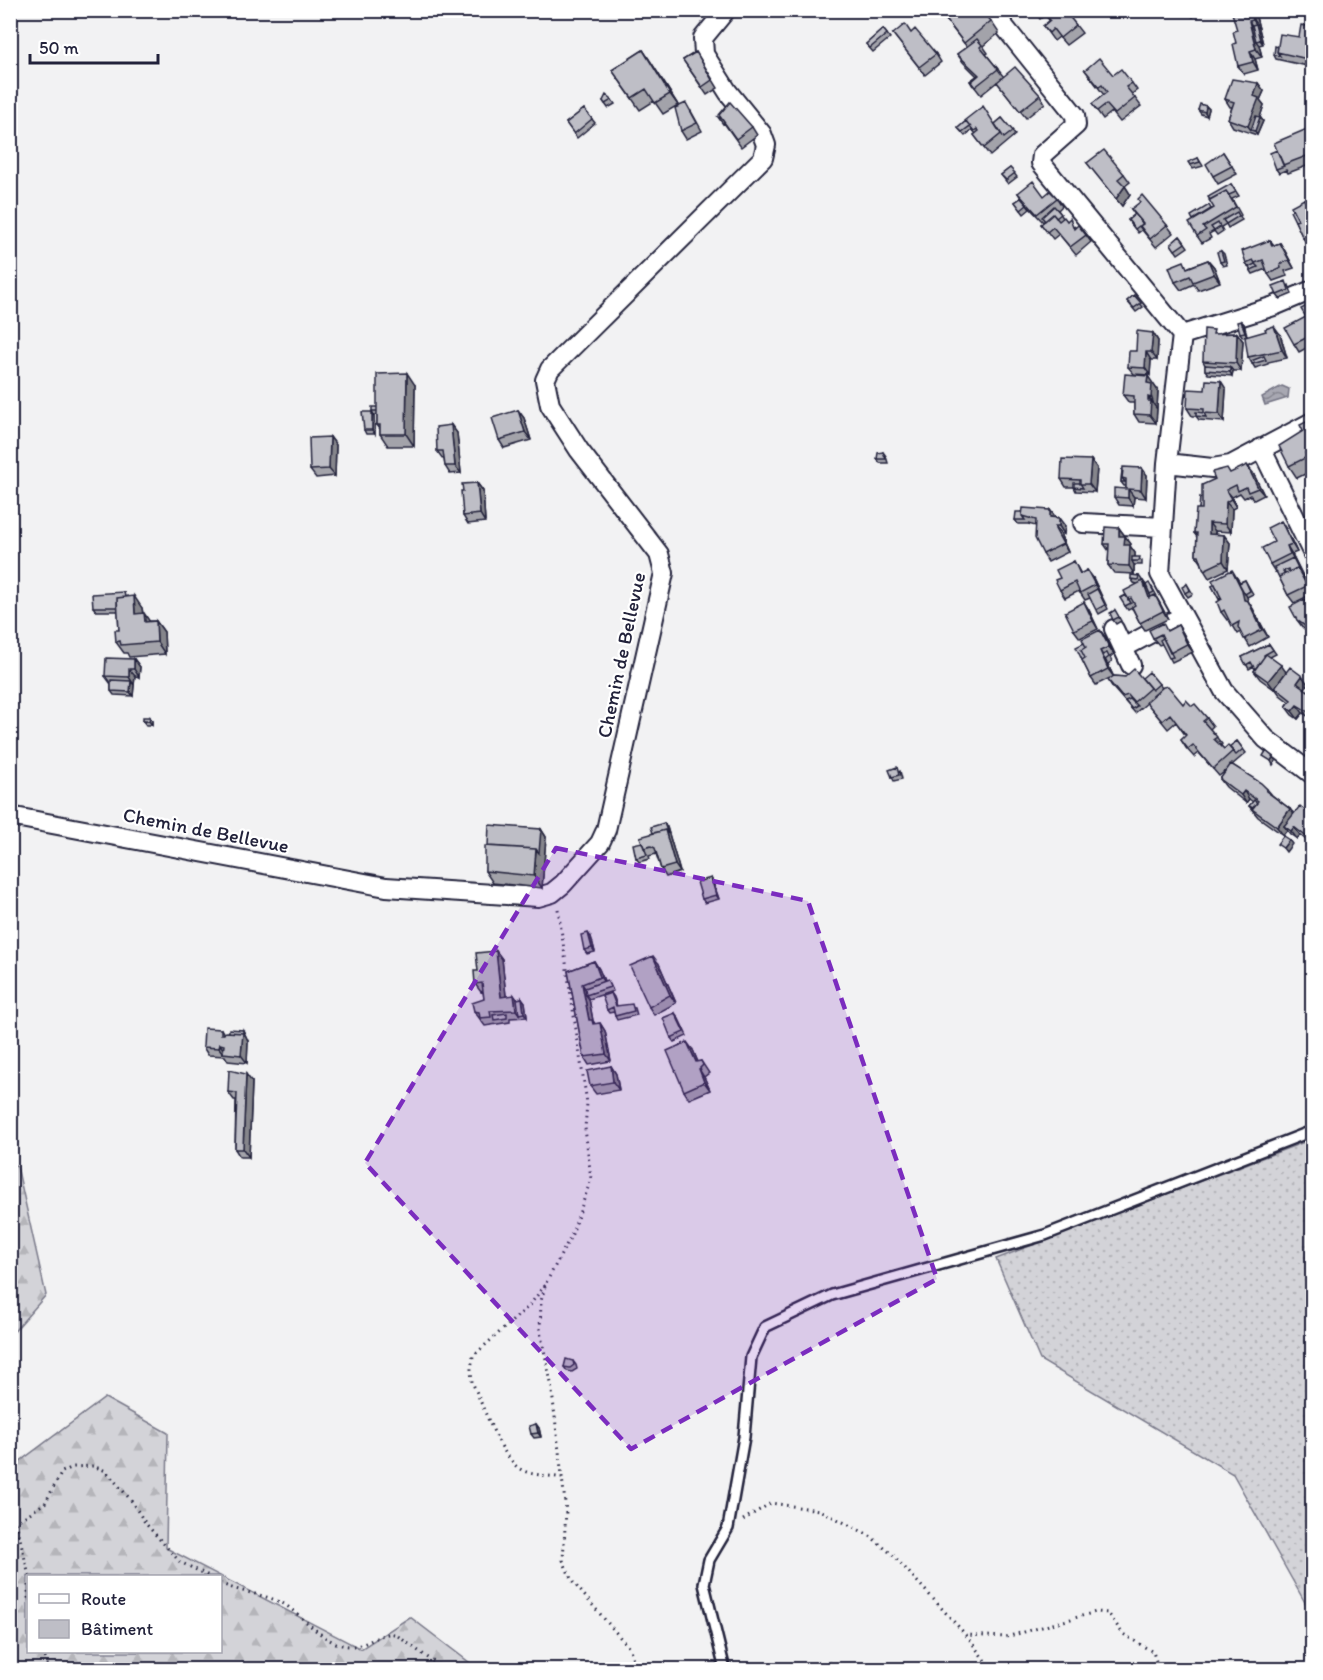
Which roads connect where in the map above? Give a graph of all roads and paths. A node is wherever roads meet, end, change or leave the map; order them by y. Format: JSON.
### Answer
{"nodes":[{"id":1,"x":726,"y":10,"type":"edge"},
{"id":2,"x":991,"y":10,"type":"edge"},
{"id":3,"x":1312,"y":290,"type":"edge"},
{"id":4,"x":1182,"y":335,"type":"junction"},
{"id":5,"x":1312,"y":422,"type":"edge"},
{"id":6,"x":1261,"y":448,"type":"junction"},
{"id":7,"x":1167,"y":463,"type":"junction"},
{"id":8,"x":1083,"y":523,"type":"dead end"},
{"id":9,"x":1163,"y":527,"type":"junction"},
{"id":10,"x":1312,"y":552,"type":"edge"},
{"id":11,"x":1183,"y":616,"type":"junction"},
{"id":12,"x":1114,"y":629,"type":"dead end"},
{"id":13,"x":1123,"y":648,"type":"junction"},
{"id":14,"x":1131,"y":666,"type":"dead end"},
{"id":15,"x":1312,"y":774,"type":"edge"},
{"id":16,"x":10,"y":816,"type":"edge"},
{"id":17,"x":552,"y":893,"type":"junction"},
{"id":18,"x":1312,"y":1131,"type":"edge"},
{"id":19,"x":546,"y":1283,"type":"junction"},
{"id":20,"x":562,"y":1478,"type":"junction"},
{"id":21,"x":728,"y":1528,"type":"junction"},
{"id":22,"x":29,"y":1575,"type":"edge"},
{"id":23,"x":207,"y":1575,"type":"edge"},
{"id":24,"x":222,"y":1584,"type":"edge"},
{"id":25,"x":966,"y":1635,"type":"junction"},
{"id":26,"x":43,"y":1653,"type":"edge"},
{"id":27,"x":49,"y":1670,"type":"edge"},
{"id":28,"x":445,"y":1670,"type":"edge"},
{"id":29,"x":636,"y":1670,"type":"edge"},
{"id":30,"x":725,"y":1670,"type":"edge"},
{"id":31,"x":992,"y":1670,"type":"edge"},
{"id":32,"x":1160,"y":1670,"type":"edge"}],
"edges":[{"from":1,"to":17,"type":"street","name":"Chemin de Bellevue"},
{"from":2,"to":4,"type":"street"},
{"from":3,"to":4,"type":"street"},
{"from":4,"to":7,"type":"street"},
{"from":5,"to":6,"type":"street"},
{"from":6,"to":7,"type":"street"},
{"from":6,"to":10,"type":"street"},
{"from":7,"to":9,"type":"street"},
{"from":8,"to":9,"type":"street"},
{"from":9,"to":11,"type":"street"},
{"from":11,"to":13,"type":"street"},
{"from":11,"to":15,"type":"street"},
{"from":12,"to":13,"type":"street"},
{"from":13,"to":14,"type":"street"},
{"from":16,"to":17,"type":"street","name":"Chemin de Bellevue"},
{"from":17,"to":19,"type":"path"},
{"from":18,"to":21,"type":"lane"},
{"from":19,"to":20,"type":"path"},
{"from":19,"to":20,"type":"path"},
{"from":20,"to":29,"type":"path"},
{"from":21,"to":25,"type":"path"},
{"from":21,"to":30,"type":"lane"},
{"from":22,"to":23,"type":"path"},
{"from":24,"to":28,"type":"path"},
{"from":25,"to":31,"type":"path"},
{"from":25,"to":32,"type":"path"},
{"from":26,"to":27,"type":"path"}]}
